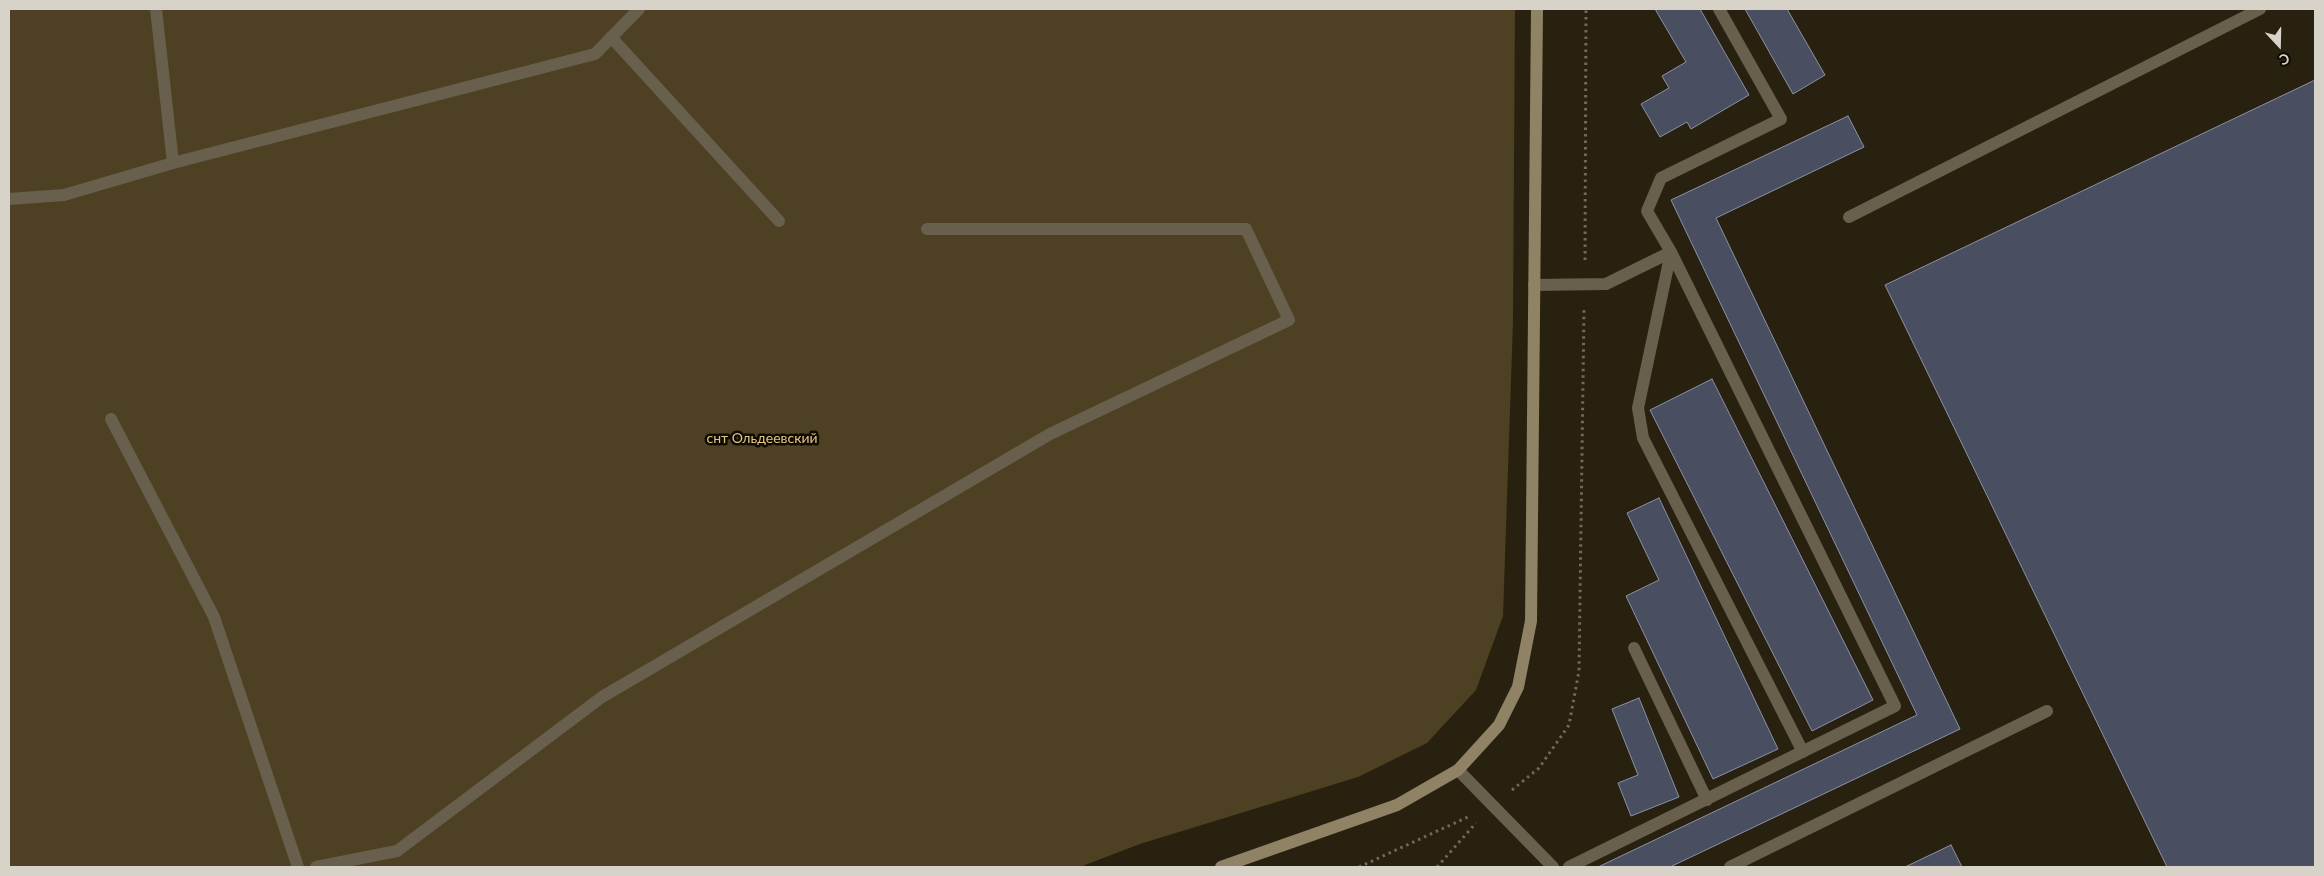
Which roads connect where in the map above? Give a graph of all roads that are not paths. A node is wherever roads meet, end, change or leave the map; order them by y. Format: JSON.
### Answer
{"nodes":[{"id":1,"x":156,"y":9,"type":"edge"},
{"id":2,"x":639,"y":9,"type":"edge"},
{"id":3,"x":1537,"y":9,"type":"edge"},
{"id":4,"x":1719,"y":9,"type":"edge"},
{"id":5,"x":2260,"y":9,"type":"edge"},
{"id":6,"x":611,"y":38,"type":"junction"},
{"id":7,"x":173,"y":163,"type":"junction"},
{"id":8,"x":9,"y":200,"type":"edge"},
{"id":9,"x":1849,"y":217,"type":"dead end"},
{"id":10,"x":778,"y":221,"type":"dead end"},
{"id":11,"x":927,"y":229,"type":"dead end"},
{"id":12,"x":1670,"y":252,"type":"junction"},
{"id":13,"x":1534,"y":286,"type":"junction"},
{"id":14,"x":111,"y":418,"type":"dead end"},
{"id":15,"x":1634,"y":648,"type":"dead end"},
{"id":16,"x":2047,"y":711,"type":"dead end"},
{"id":17,"x":1803,"y":752,"type":"junction"},
{"id":18,"x":1458,"y":770,"type":"junction"},
{"id":19,"x":1707,"y":800,"type":"junction"},
{"id":20,"x":298,"y":867,"type":"edge"},
{"id":21,"x":316,"y":867,"type":"edge"},
{"id":22,"x":1220,"y":867,"type":"edge"},
{"id":23,"x":1553,"y":867,"type":"edge"},
{"id":24,"x":1569,"y":867,"type":"edge"},
{"id":25,"x":1730,"y":867,"type":"edge"}],
"edges":[{"from":1,"to":7,"type":"lane"},
{"from":2,"to":6,"type":"lane"},
{"from":3,"to":13,"type":"street"},
{"from":4,"to":12,"type":"lane"},
{"from":5,"to":9,"type":"lane"},
{"from":6,"to":7,"type":"lane"},
{"from":6,"to":10,"type":"lane"},
{"from":7,"to":8,"type":"lane"},
{"from":11,"to":21,"type":"lane"},
{"from":12,"to":13,"type":"lane"},
{"from":12,"to":17,"type":"lane"},
{"from":12,"to":17,"type":"lane"},
{"from":13,"to":18,"type":"street"},
{"from":14,"to":20,"type":"lane"},
{"from":15,"to":19,"type":"lane"},
{"from":16,"to":25,"type":"lane"},
{"from":17,"to":19,"type":"lane"},
{"from":18,"to":22,"type":"street"},
{"from":18,"to":23,"type":"lane"},
{"from":19,"to":24,"type":"lane"}]}
